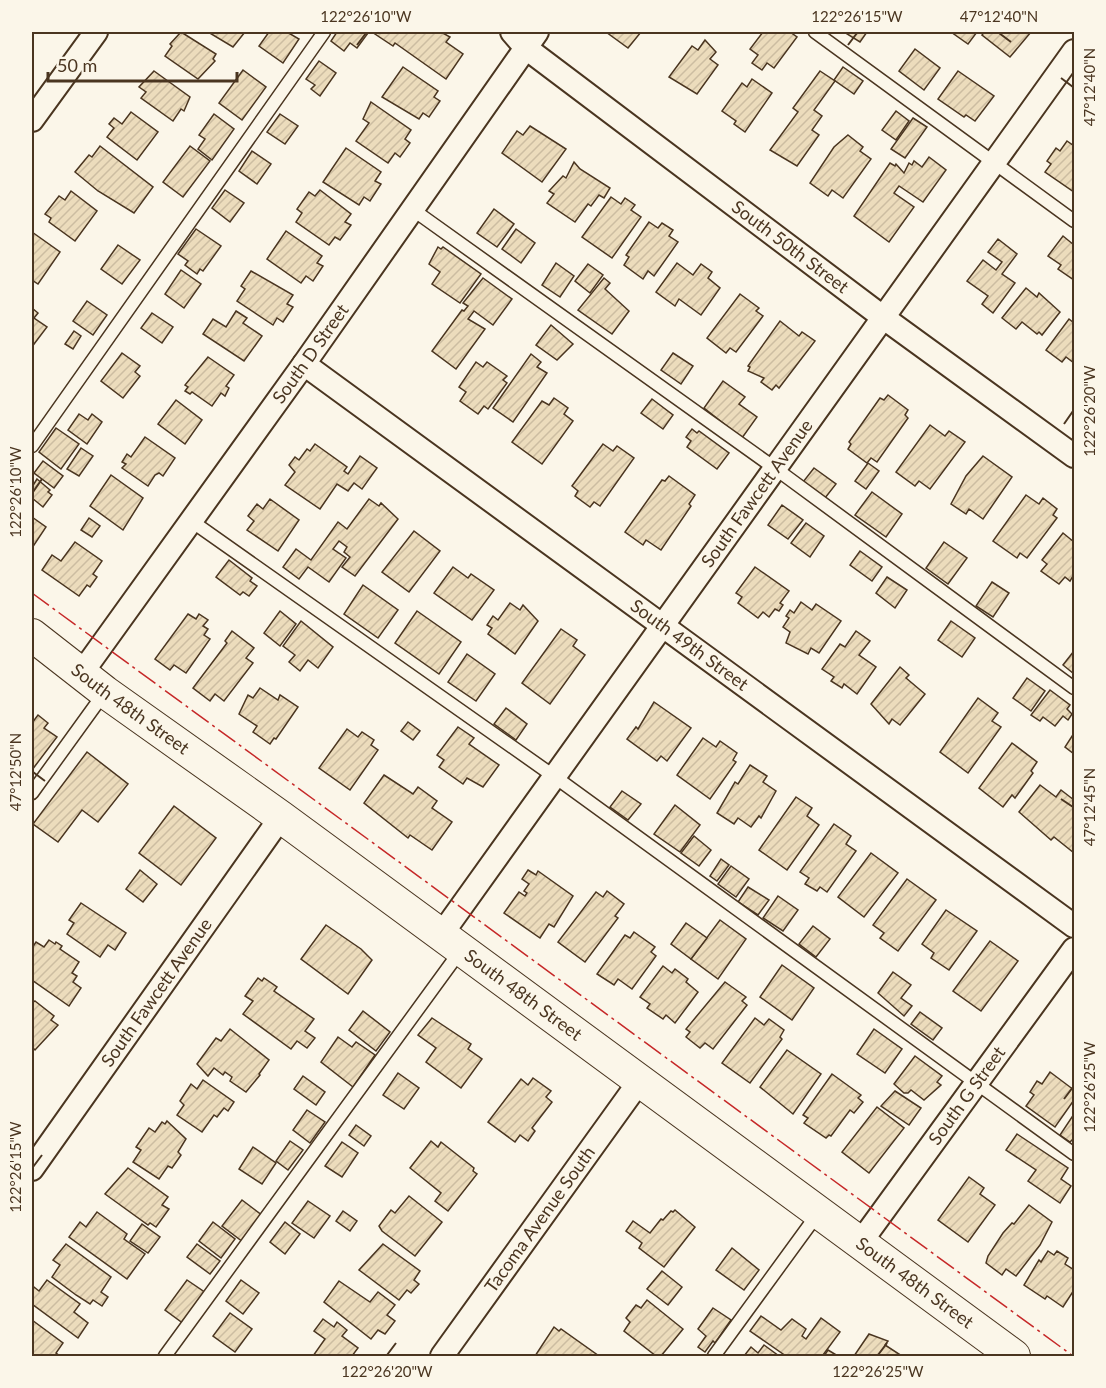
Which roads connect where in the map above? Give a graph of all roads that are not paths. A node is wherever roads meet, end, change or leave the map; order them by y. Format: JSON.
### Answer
{"nodes":[{"id":1,"x":96,"y":32,"type":"edge"},
{"id":2,"x":324,"y":32,"type":"edge"},
{"id":3,"x":815,"y":32,"type":"edge"},
{"id":4,"x":525,"y":37,"type":"edge"},
{"id":5,"x":1074,"y":51,"type":"edge"},
{"id":6,"x":32,"y":120,"type":"edge"},
{"id":7,"x":995,"y":162,"type":"junction"},
{"id":8,"x":412,"y":209,"type":"junction"},
{"id":9,"x":1074,"y":221,"type":"edge"},
{"id":10,"x":884,"y":318,"type":"junction"},
{"id":11,"x":304,"y":364,"type":"junction"},
{"id":12,"x":32,"y":446,"type":"edge"},
{"id":13,"x":1074,"y":456,"type":"edge"},
{"id":14,"x":776,"y":469,"type":"junction"},
{"id":15,"x":190,"y":520,"type":"junction"},
{"id":16,"x":664,"y":625,"type":"junction"},
{"id":17,"x":32,"y":635,"type":"edge"},
{"id":18,"x":81,"y":674,"type":"junction"},
{"id":19,"x":1074,"y":688,"type":"edge"},
{"id":20,"x":105,"y":692,"type":"junction"},
{"id":21,"x":555,"y":777,"type":"junction"},
{"id":22,"x":32,"y":793,"type":"edge"},
{"id":23,"x":281,"y":817,"type":"junction"},
{"id":24,"x":1074,"y":926,"type":"edge"},
{"id":25,"x":451,"y":942,"type":"junction"},
{"id":26,"x":1074,"y":949,"type":"edge"},
{"id":27,"x":639,"y":1082,"type":"junction"},
{"id":28,"x":977,"y":1083,"type":"junction"},
{"id":29,"x":1074,"y":1154,"type":"edge"},
{"id":30,"x":32,"y":1169,"type":"edge"},
{"id":31,"x":819,"y":1212,"type":"junction"},
{"id":32,"x":860,"y":1243,"type":"junction"},
{"id":33,"x":995,"y":1351,"type":"edge"},
{"id":34,"x":165,"y":1356,"type":"edge"},
{"id":35,"x":442,"y":1356,"type":"edge"},
{"id":36,"x":714,"y":1356,"type":"edge"}],
"edges":[{"from":1,"to":6,"type":"street"},
{"from":2,"to":12,"type":"lane"},
{"from":3,"to":7,"type":"lane"},
{"from":4,"to":8,"type":"street","name":"South D Street"},
{"from":4,"to":10,"type":"street","name":"South 50th Street"},
{"from":5,"to":7,"type":"street","name":"South Fawcett Avenue"},
{"from":7,"to":9,"type":"lane"},
{"from":7,"to":10,"type":"street","name":"South Fawcett Avenue"},
{"from":8,"to":11,"type":"street","name":"South D Street"},
{"from":8,"to":14,"type":"lane"},
{"from":10,"to":13,"type":"street","name":"South 50th Street"},
{"from":10,"to":14,"type":"street","name":"South Fawcett Avenue"},
{"from":11,"to":15,"type":"street","name":"South D Street"},
{"from":11,"to":16,"type":"street","name":"South 49th Street"},
{"from":14,"to":16,"type":"street","name":"South Fawcett Avenue"},
{"from":14,"to":19,"type":"lane"},
{"from":15,"to":18,"type":"street","name":"South D Street"},
{"from":15,"to":21,"type":"lane"},
{"from":16,"to":21,"type":"street","name":"South Fawcett Avenue"},
{"from":16,"to":24,"type":"street","name":"South 49th Street"},
{"from":17,"to":18,"type":"main road","name":"South 48th Street"},
{"from":18,"to":20,"type":"main road","name":"South 48th Street"},
{"from":20,"to":22,"type":"lane"},
{"from":20,"to":23,"type":"main road","name":"South 48th Street"},
{"from":21,"to":25,"type":"street","name":"South Fawcett Avenue"},
{"from":21,"to":28,"type":"lane"},
{"from":23,"to":25,"type":"main road","name":"South 48th Street"},
{"from":23,"to":30,"type":"street","name":"South Fawcett Avenue"},
{"from":25,"to":27,"type":"main road","name":"South 48th Street"},
{"from":25,"to":34,"type":"lane"},
{"from":26,"to":28,"type":"street","name":"South G Street"},
{"from":27,"to":31,"type":"main road","name":"South 48th Street"},
{"from":27,"to":35,"type":"street","name":"Tacoma Avenue South"},
{"from":28,"to":29,"type":"lane"},
{"from":28,"to":32,"type":"street","name":"South G Street"},
{"from":31,"to":32,"type":"main road","name":"South 48th Street"},
{"from":31,"to":36,"type":"lane"},
{"from":32,"to":33,"type":"main road","name":"South 48th Street"}]}
